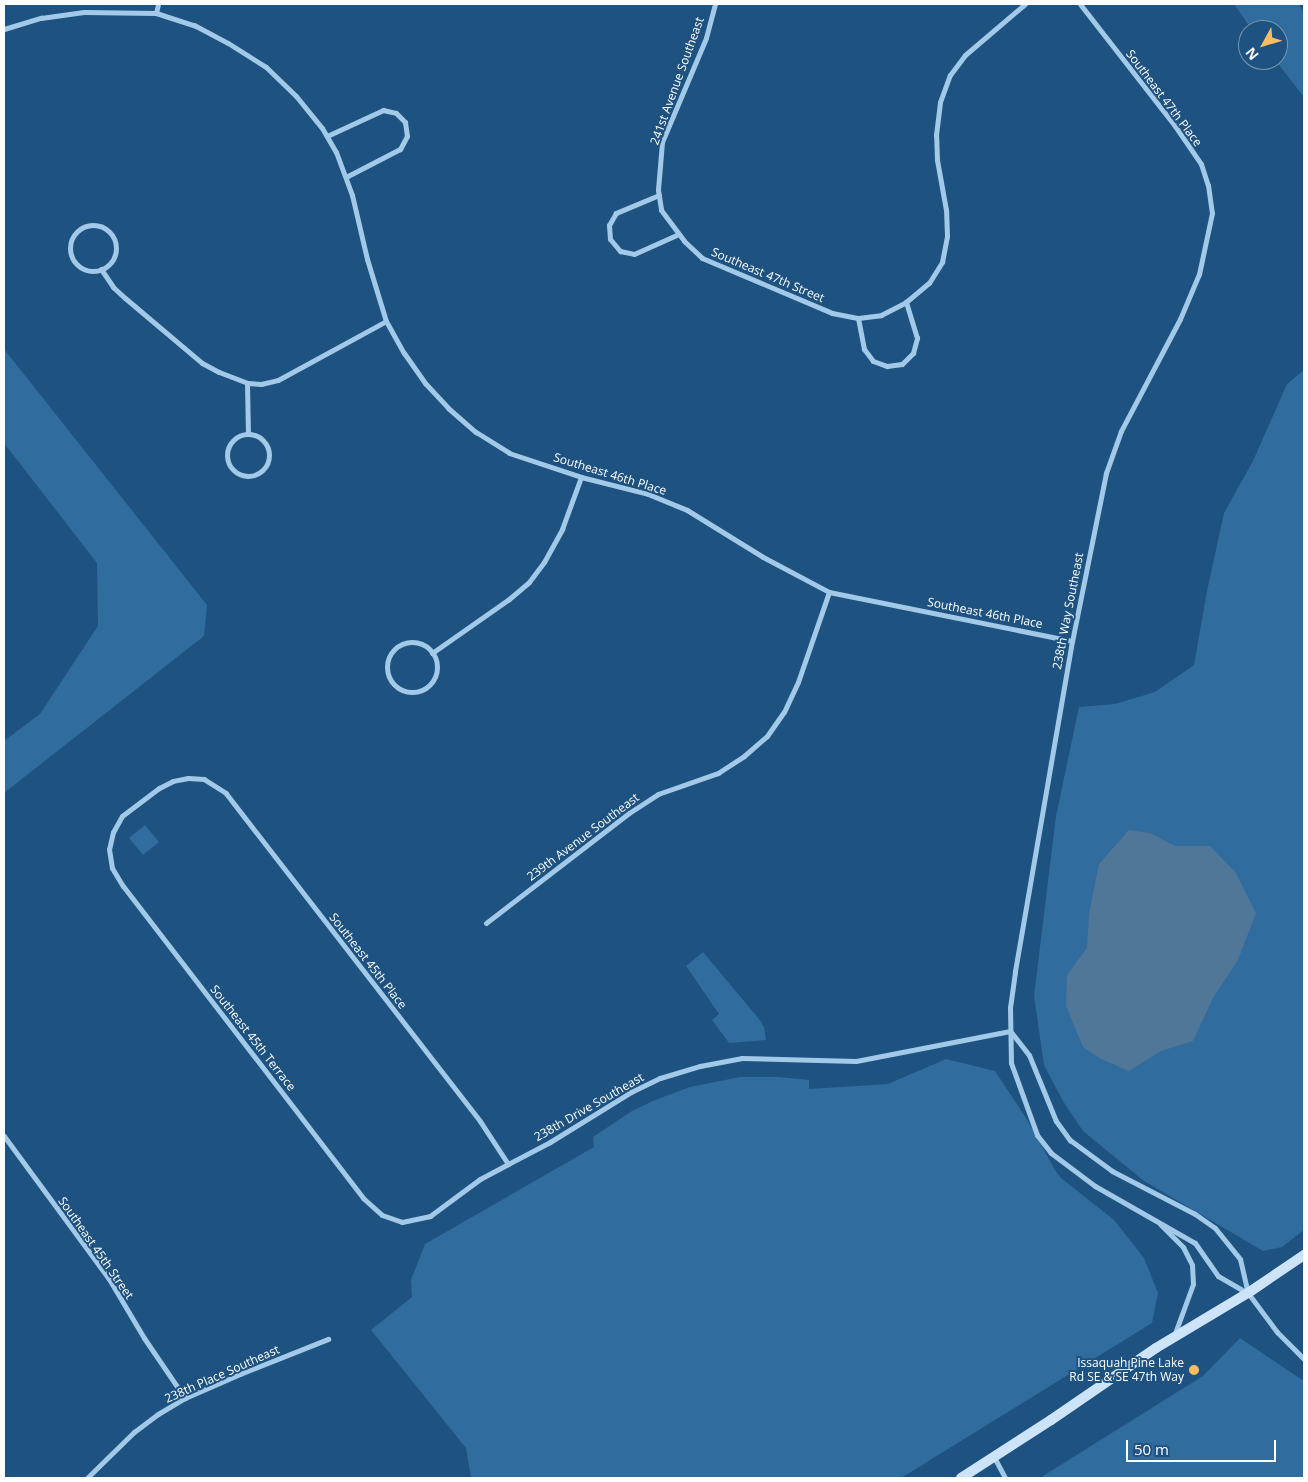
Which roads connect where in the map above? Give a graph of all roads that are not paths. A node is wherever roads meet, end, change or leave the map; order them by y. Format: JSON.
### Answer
{"nodes":[{"id":1,"x":158,"y":4,"type":"edge"},
{"id":2,"x":715,"y":4,"type":"edge"},
{"id":3,"x":1025,"y":4,"type":"edge"},
{"id":4,"x":1080,"y":4,"type":"edge"},
{"id":5,"x":156,"y":13,"type":"junction"},
{"id":6,"x":4,"y":29,"type":"edge"},
{"id":7,"x":327,"y":136,"type":"junction"},
{"id":8,"x":346,"y":177,"type":"junction"},
{"id":9,"x":659,"y":195,"type":"junction"},
{"id":10,"x":662,"y":210,"type":"joint"},
{"id":11,"x":1212,"y":213,"type":"joint"},
{"id":12,"x":679,"y":234,"type":"junction"},
{"id":13,"x":100,"y":269,"type":"junction"},
{"id":14,"x":906,"y":302,"type":"junction"},
{"id":15,"x":858,"y":318,"type":"junction"},
{"id":16,"x":386,"y":321,"type":"junction"},
{"id":17,"x":247,"y":383,"type":"junction"},
{"id":18,"x":248,"y":434,"type":"junction"},
{"id":19,"x":581,"y":477,"type":"junction"},
{"id":20,"x":829,"y":592,"type":"junction"},
{"id":21,"x":1072,"y":641,"type":"junction"},
{"id":22,"x":432,"y":653,"type":"junction"},
{"id":23,"x":109,"y":848,"type":"joint"},
{"id":24,"x":486,"y":923,"type":"dead end"},
{"id":25,"x":1010,"y":1031,"type":"junction"},
{"id":26,"x":4,"y":1136,"type":"edge"},
{"id":27,"x":508,"y":1164,"type":"junction"},
{"id":28,"x":1154,"y":1219,"type":"junction"},
{"id":29,"x":402,"y":1222,"type":"joint"},
{"id":30,"x":1304,"y":1255,"type":"edge"},
{"id":31,"x":1248,"y":1294,"type":"junction"},
{"id":32,"x":1174,"y":1337,"type":"junction"},
{"id":33,"x":328,"y":1340,"type":"dead end"},
{"id":34,"x":1304,"y":1359,"type":"edge"},
{"id":35,"x":185,"y":1398,"type":"junction"},
{"id":36,"x":994,"y":1457,"type":"junction"},
{"id":37,"x":86,"y":1478,"type":"edge"},
{"id":38,"x":961,"y":1478,"type":"edge"},
{"id":39,"x":1005,"y":1478,"type":"edge"}],
"edges":[{"from":1,"to":5,"type":"street"},
{"from":2,"to":9,"type":"street","name":"241st Avenue Southeast"},
{"from":3,"to":14,"type":"street"},
{"from":4,"to":11,"type":"street","name":"Southeast 47th Place"},
{"from":5,"to":6,"type":"street","name":"Southeast 46th Place"},
{"from":5,"to":7,"type":"street","name":"Southeast 46th Place"},
{"from":7,"to":8,"type":"street","name":"Southeast 46th Place"},
{"from":7,"to":8,"type":"street"},
{"from":8,"to":16,"type":"street","name":"Southeast 46th Place"},
{"from":9,"to":10,"type":"street","name":"241st Avenue Southeast"},
{"from":9,"to":12,"type":"street"},
{"from":10,"to":12,"type":"street","name":"Southeast 47th Street"},
{"from":11,"to":21,"type":"street","name":"238th Way Southeast"},
{"from":12,"to":15,"type":"street","name":"Southeast 47th Street"},
{"from":13,"to":13,"type":"street"},
{"from":13,"to":17,"type":"street"},
{"from":14,"to":15,"type":"street","name":"Southeast 47th Street"},
{"from":14,"to":15,"type":"street"},
{"from":16,"to":17,"type":"street"},
{"from":16,"to":19,"type":"street","name":"Southeast 46th Place"},
{"from":17,"to":18,"type":"street"},
{"from":18,"to":18,"type":"street"},
{"from":19,"to":20,"type":"street","name":"Southeast 46th Place"},
{"from":19,"to":22,"type":"street"},
{"from":20,"to":21,"type":"street","name":"Southeast 46th Place"},
{"from":20,"to":24,"type":"street","name":"239th Avenue Southeast"},
{"from":21,"to":25,"type":"street","name":"238th Way Southeast"},
{"from":22,"to":22,"type":"street"},
{"from":23,"to":27,"type":"street","name":"Southeast 45th Place"},
{"from":23,"to":29,"type":"street","name":"Southeast 45th Terrace"},
{"from":25,"to":27,"type":"street","name":"238th Drive Southeast"},
{"from":25,"to":28,"type":"street","name":"238th Way Southeast"},
{"from":25,"to":31,"type":"street"},
{"from":26,"to":35,"type":"street","name":"Southeast 45th Street"},
{"from":27,"to":29,"type":"street","name":"238th Drive Southeast"},
{"from":28,"to":31,"type":"street","name":"238th Way Southeast"},
{"from":28,"to":32,"type":"street","name":"238th Way Southeast"},
{"from":30,"to":31,"type":"main road"},
{"from":31,"to":32,"type":"main road"},
{"from":31,"to":34,"type":"street"},
{"from":32,"to":36,"type":"main road"},
{"from":33,"to":35,"type":"street","name":"238th Place Southeast"},
{"from":35,"to":37,"type":"street","name":"238th Place Southeast"},
{"from":36,"to":38,"type":"main road"},
{"from":36,"to":39,"type":"street"}]}
